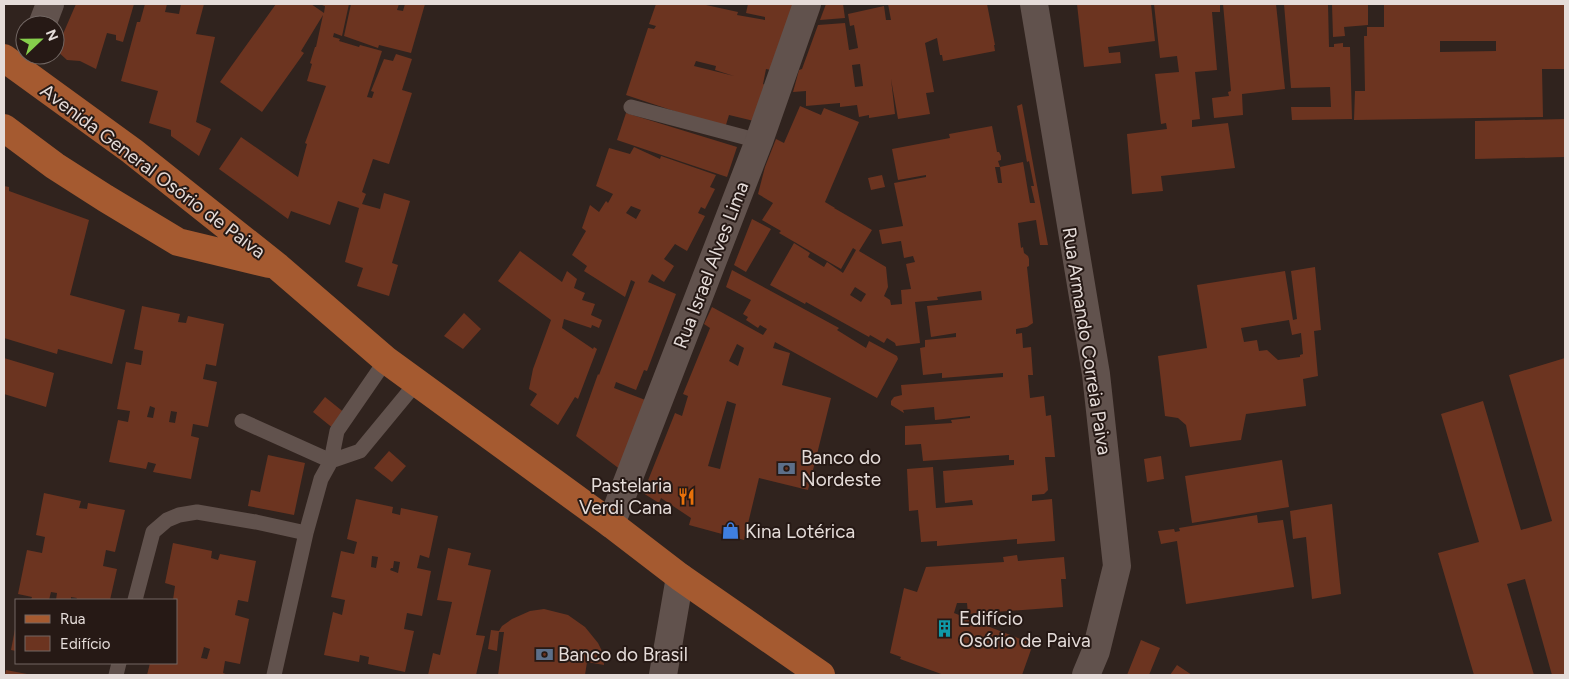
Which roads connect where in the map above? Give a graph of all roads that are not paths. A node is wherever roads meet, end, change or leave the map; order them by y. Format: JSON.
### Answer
{"nodes":[{"id":1,"x":807,"y":4,"type":"edge"},
{"id":2,"x":1034,"y":4,"type":"edge"},
{"id":3,"x":23,"y":65,"type":"edge"},
{"id":4,"x":631,"y":107,"type":"dead end"},
{"id":5,"x":4,"y":128,"type":"edge"},
{"id":6,"x":758,"y":142,"type":"junction"},
{"id":7,"x":278,"y":266,"type":"junction"},
{"id":8,"x":386,"y":360,"type":"junction"},
{"id":9,"x":417,"y":382,"type":"junction"},
{"id":10,"x":242,"y":421,"type":"dead end"},
{"id":11,"x":331,"y":461,"type":"junction"},
{"id":12,"x":611,"y":524,"type":"junction"},
{"id":13,"x":306,"y":533,"type":"junction"},
{"id":14,"x":680,"y":576,"type":"junction"},
{"id":15,"x":135,"y":599,"type":"edge"},
{"id":16,"x":274,"y":675,"type":"edge"},
{"id":17,"x":663,"y":675,"type":"edge"},
{"id":18,"x":821,"y":675,"type":"edge"},
{"id":19,"x":1086,"y":675,"type":"edge"}],
"edges":[{"from":1,"to":6,"type":"street","name":"Rua Israel Alves Lima"},
{"from":2,"to":19,"type":"street","name":"Rua Armando Correia Paiva"},
{"from":3,"to":7,"type":"main road","name":"Avenida General Osório de Paiva"},
{"from":4,"to":6,"type":"lane"},
{"from":5,"to":7,"type":"main road","name":"Avenida General Osório de Paiva"},
{"from":6,"to":12,"type":"street","name":"Rua Israel Alves Lima"},
{"from":7,"to":8,"type":"main road","name":"Avenida General Osório de Paiva"},
{"from":8,"to":9,"type":"main road","name":"Avenida General Osório de Paiva"},
{"from":8,"to":11,"type":"lane"},
{"from":9,"to":11,"type":"lane"},
{"from":9,"to":12,"type":"main road","name":"Avenida General Osório de Paiva"},
{"from":10,"to":11,"type":"lane"},
{"from":11,"to":13,"type":"lane"},
{"from":12,"to":14,"type":"main road","name":"Avenida General Osório de Paiva"},
{"from":13,"to":15,"type":"lane"},
{"from":13,"to":16,"type":"lane"},
{"from":14,"to":17,"type":"street"},
{"from":14,"to":18,"type":"main road","name":"Avenida General Osório de Paiva"}]}
